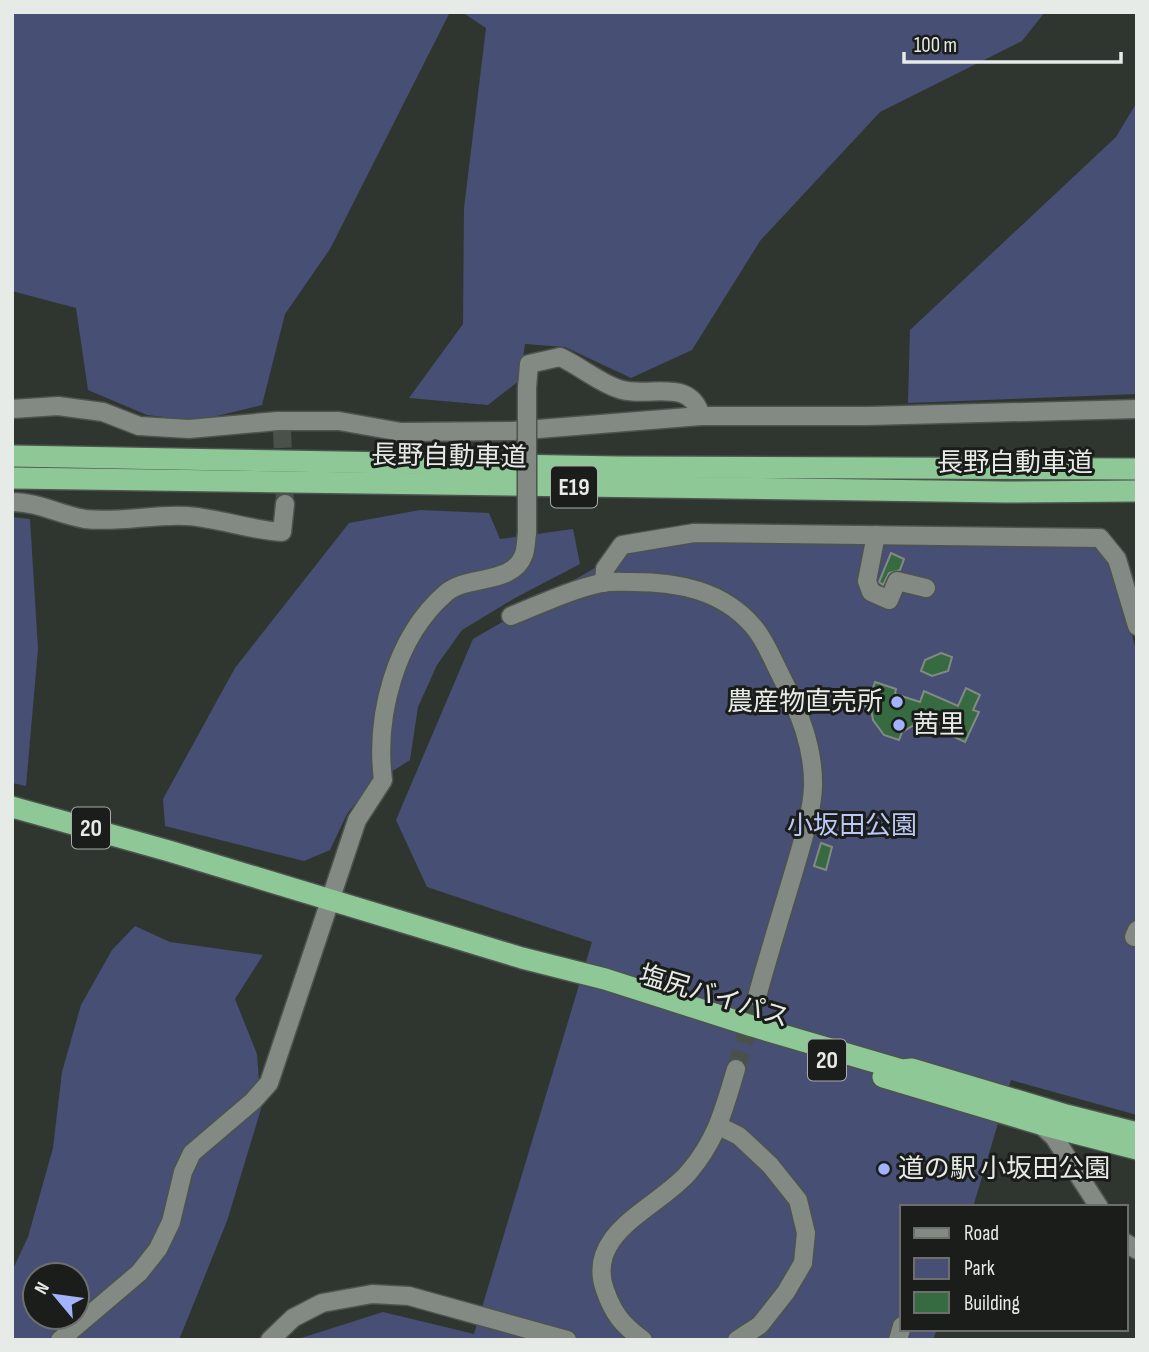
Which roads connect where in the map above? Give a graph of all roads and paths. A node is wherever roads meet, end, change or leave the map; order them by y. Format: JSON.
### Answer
{"nodes":[{"id":1,"x":12,"y":408,"type":"edge"},
{"id":2,"x":1137,"y":409,"type":"edge"},
{"id":3,"x":701,"y":416,"type":"junction"},
{"id":4,"x":12,"y":456,"type":"edge"},
{"id":5,"x":1137,"y":468,"type":"edge"},
{"id":6,"x":12,"y":478,"type":"edge"},
{"id":7,"x":1137,"y":491,"type":"edge"},
{"id":8,"x":12,"y":502,"type":"edge"},
{"id":9,"x":285,"y":504,"type":"tunnel mouth"},
{"id":10,"x":876,"y":535,"type":"junction"},
{"id":11,"x":604,"y":583,"type":"junction"},
{"id":12,"x":926,"y":588,"type":"dead end"},
{"id":13,"x":511,"y":616,"type":"dead end"},
{"id":14,"x":1137,"y":626,"type":"edge"},
{"id":15,"x":12,"y":807,"type":"edge"},
{"id":16,"x":331,"y":899,"type":"junction"},
{"id":17,"x":522,"y":958,"type":"junction"},
{"id":18,"x":757,"y":997,"type":"tunnel mouth"},
{"id":19,"x":736,"y":1069,"type":"tunnel mouth"},
{"id":20,"x":1040,"y":1124,"type":"junction"},
{"id":21,"x":719,"y":1126,"type":"junction"},
{"id":22,"x":1137,"y":1133,"type":"edge"},
{"id":23,"x":1137,"y":1149,"type":"edge"},
{"id":24,"x":1098,"y":1205,"type":"edge"},
{"id":25,"x":60,"y":1340,"type":"edge"},
{"id":26,"x":270,"y":1340,"type":"edge"},
{"id":27,"x":567,"y":1340,"type":"edge"},
{"id":28,"x":643,"y":1340,"type":"edge"},
{"id":29,"x":737,"y":1340,"type":"edge"}],
"edges":[{"from":1,"to":3,"type":"street"},
{"from":2,"to":3,"type":"street"},
{"from":3,"to":16,"type":"street","bridge":true},
{"from":4,"to":5,"type":"highway","name":"長野自動車道","number":"E19"},
{"from":6,"to":7,"type":"highway","name":"長野自動車道","number":"E19"},
{"from":8,"to":9,"type":"street"},
{"from":10,"to":11,"type":"street"},
{"from":10,"to":12,"type":"street"},
{"from":10,"to":14,"type":"street"},
{"from":11,"to":13,"type":"street"},
{"from":11,"to":18,"type":"street"},
{"from":15,"to":16,"type":"highway","name":"塩尻バイパス","number":"20"},
{"from":16,"to":17,"type":"highway","name":"塩尻バイパス","number":"20"},
{"from":16,"to":25,"type":"street"},
{"from":17,"to":20,"type":"highway","name":"塩尻バイパス","number":"20"},
{"from":17,"to":22,"type":"highway","name":"塩尻バイパス","number":"20"},
{"from":19,"to":21,"type":"street"},
{"from":20,"to":23,"type":"highway","name":"塩尻バイパス","number":"20"},
{"from":20,"to":24,"type":"street"},
{"from":21,"to":28,"type":"street"},
{"from":21,"to":29,"type":"street"},
{"from":26,"to":27,"type":"street"}]}
